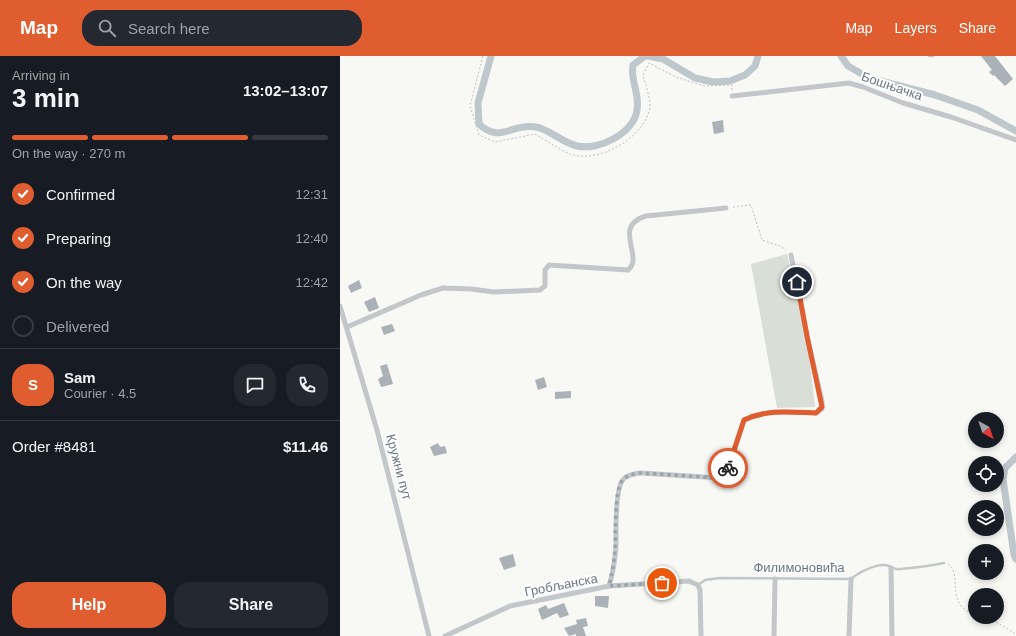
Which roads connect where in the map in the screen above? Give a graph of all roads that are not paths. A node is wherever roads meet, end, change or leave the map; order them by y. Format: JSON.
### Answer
{"nodes":[{"id":1,"x":929,"y":56,"type":"edge"},
{"id":2,"x":933,"y":56,"type":"edge"},
{"id":3,"x":732,"y":96,"type":"road end"},
{"id":4,"x":1016,"y":140,"type":"edge"},
{"id":5,"x":726,"y":208,"type":"road end"},
{"id":6,"x":791,"y":255,"type":"road end"},
{"id":7,"x":340,"y":306,"type":"edge"},
{"id":8,"x":347,"y":328,"type":"junction"},
{"id":9,"x":944,"y":563,"type":"road end"},
{"id":10,"x":891,"y":568,"type":"junction"},
{"id":11,"x":775,"y":579,"type":"junction"},
{"id":12,"x":851,"y":579,"type":"junction"},
{"id":13,"x":698,"y":585,"type":"junction"},
{"id":14,"x":609,"y":586,"type":"junction"},
{"id":15,"x":429,"y":636,"type":"edge"},
{"id":16,"x":445,"y":636,"type":"edge"},
{"id":17,"x":701,"y":636,"type":"edge"},
{"id":18,"x":774,"y":636,"type":"edge"},
{"id":19,"x":849,"y":636,"type":"edge"},
{"id":20,"x":892,"y":636,"type":"edge"}],
"edges":[{"from":1,"to":2,"type":"lane"},
{"from":3,"to":4,"type":"street","name":"Бошњачка"},
{"from":5,"to":8,"type":"street"},
{"from":6,"to":14,"type":"street","name":"Гробљанска"},
{"from":7,"to":8,"type":"street","name":"Кружни пут"},
{"from":8,"to":15,"type":"street","name":"Кружни пут"},
{"from":9,"to":10,"type":"lane","name":"Филимоновића"},
{"from":10,"to":12,"type":"lane","name":"Филимоновића"},
{"from":10,"to":20,"type":"street"},
{"from":11,"to":12,"type":"lane","name":"Филимоновића"},
{"from":11,"to":13,"type":"lane","name":"Филимоновића"},
{"from":11,"to":18,"type":"street"},
{"from":12,"to":19,"type":"street"},
{"from":13,"to":14,"type":"street","name":"Филимоновића"},
{"from":13,"to":17,"type":"street"},
{"from":14,"to":16,"type":"street","name":"Гробљанска"}]}
